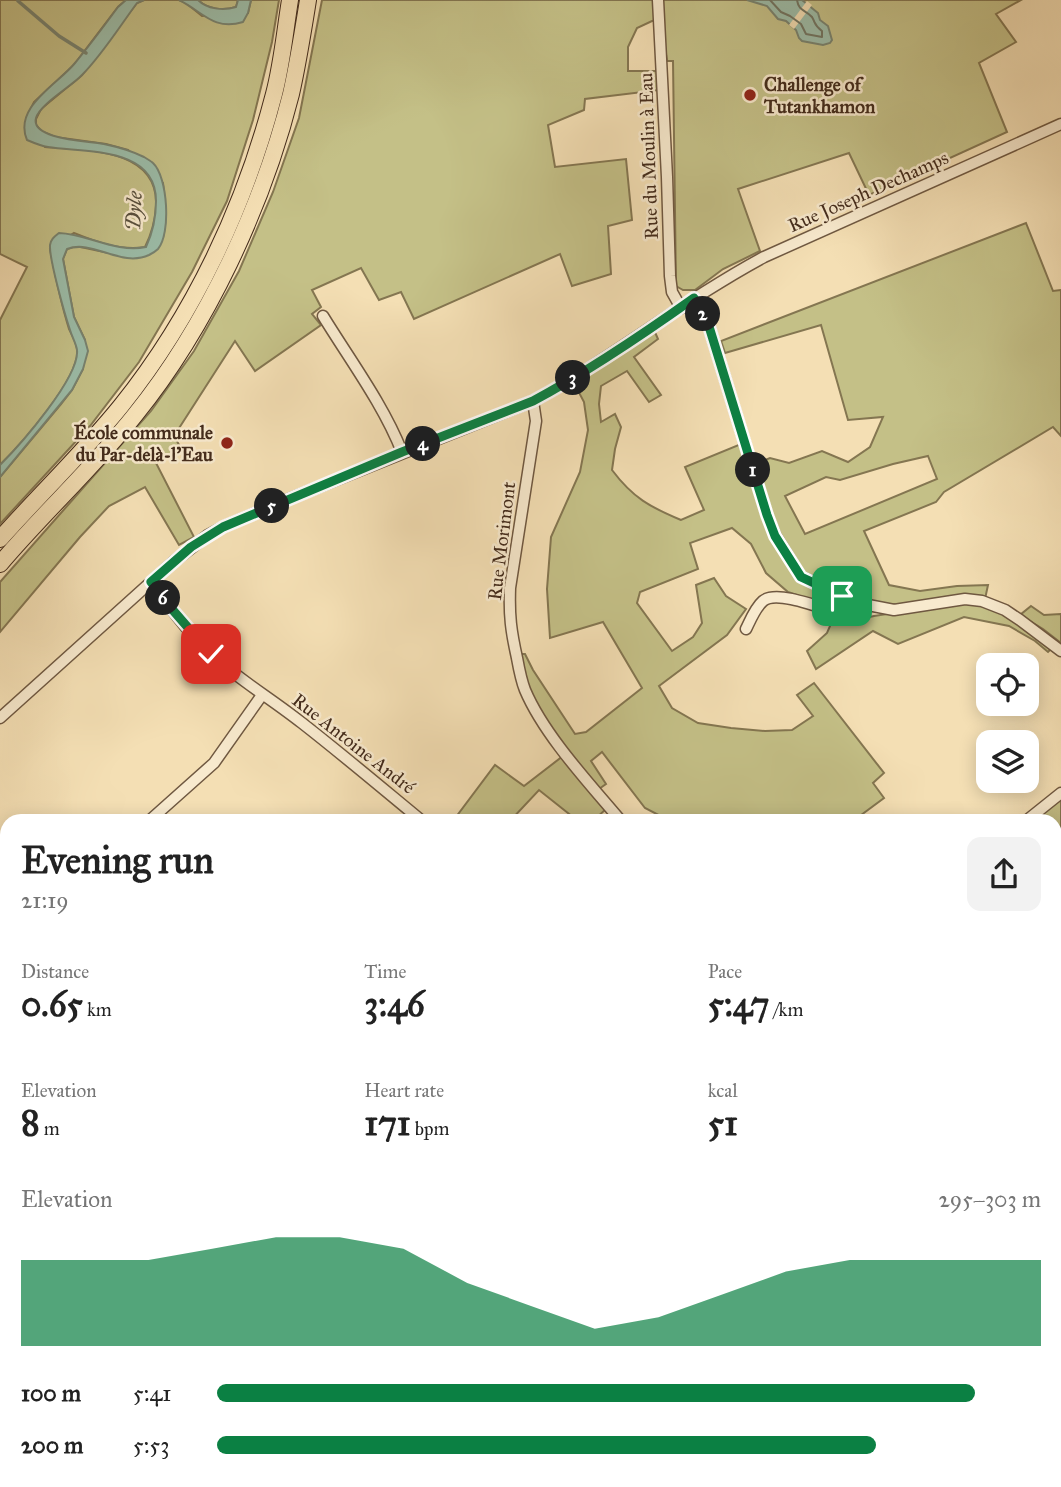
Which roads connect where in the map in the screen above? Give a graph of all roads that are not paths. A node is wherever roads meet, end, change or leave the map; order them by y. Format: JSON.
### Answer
{"nodes":[{"id":1,"x":290,"y":0,"type":"edge"},
{"id":2,"x":308,"y":0,"type":"edge"},
{"id":3,"x":658,"y":0,"type":"edge"},
{"id":4,"x":1061,"y":124,"type":"edge"},
{"id":5,"x":694,"y":298,"type":"junction"},
{"id":6,"x":681,"y":308,"type":"junction"},
{"id":7,"x":323,"y":316,"type":"dead end"},
{"id":8,"x":533,"y":401,"type":"junction"},
{"id":9,"x":402,"y":452,"type":"junction"},
{"id":10,"x":0,"y":539,"type":"edge"},
{"id":11,"x":0,"y":564,"type":"edge"},
{"id":12,"x":151,"y":582,"type":"junction"},
{"id":13,"x":868,"y":605,"type":"junction"},
{"id":14,"x":746,"y":629,"type":"dead end"},
{"id":15,"x":1061,"y":651,"type":"edge"},
{"id":16,"x":262,"y":695,"type":"junction"},
{"id":17,"x":0,"y":718,"type":"edge"},
{"id":18,"x":1061,"y":793,"type":"edge"},
{"id":19,"x":157,"y":814,"type":"edge"},
{"id":20,"x":412,"y":814,"type":"edge"},
{"id":21,"x":615,"y":814,"type":"edge"},
{"id":22,"x":1035,"y":814,"type":"edge"}],
"edges":[{"from":1,"to":10,"type":"highway"},
{"from":2,"to":11,"type":"highway"},
{"from":3,"to":6,"type":"street","name":"Rue du Moulin à Eau"},
{"from":4,"to":5,"type":"street","name":"Rue Joseph Dechamps"},
{"from":5,"to":6,"type":"street","name":"Rue Joseph Dechamps"},
{"from":5,"to":13,"type":"street"},
{"from":6,"to":8,"type":"street","name":"Rue Joseph Dechamps"},
{"from":7,"to":9,"type":"street"},
{"from":8,"to":9,"type":"street","name":"Rue Joseph Dechamps"},
{"from":8,"to":21,"type":"street","name":"Rue Morimont"},
{"from":9,"to":12,"type":"street","name":"Rue Joseph Dechamps"},
{"from":12,"to":16,"type":"street","name":"Rue Antoine André"},
{"from":12,"to":17,"type":"street","name":"Rue Joseph Dechamps"},
{"from":13,"to":14,"type":"street"},
{"from":13,"to":15,"type":"street"},
{"from":16,"to":19,"type":"street"},
{"from":16,"to":20,"type":"street","name":"Rue Antoine André"},
{"from":18,"to":22,"type":"street"}]}
